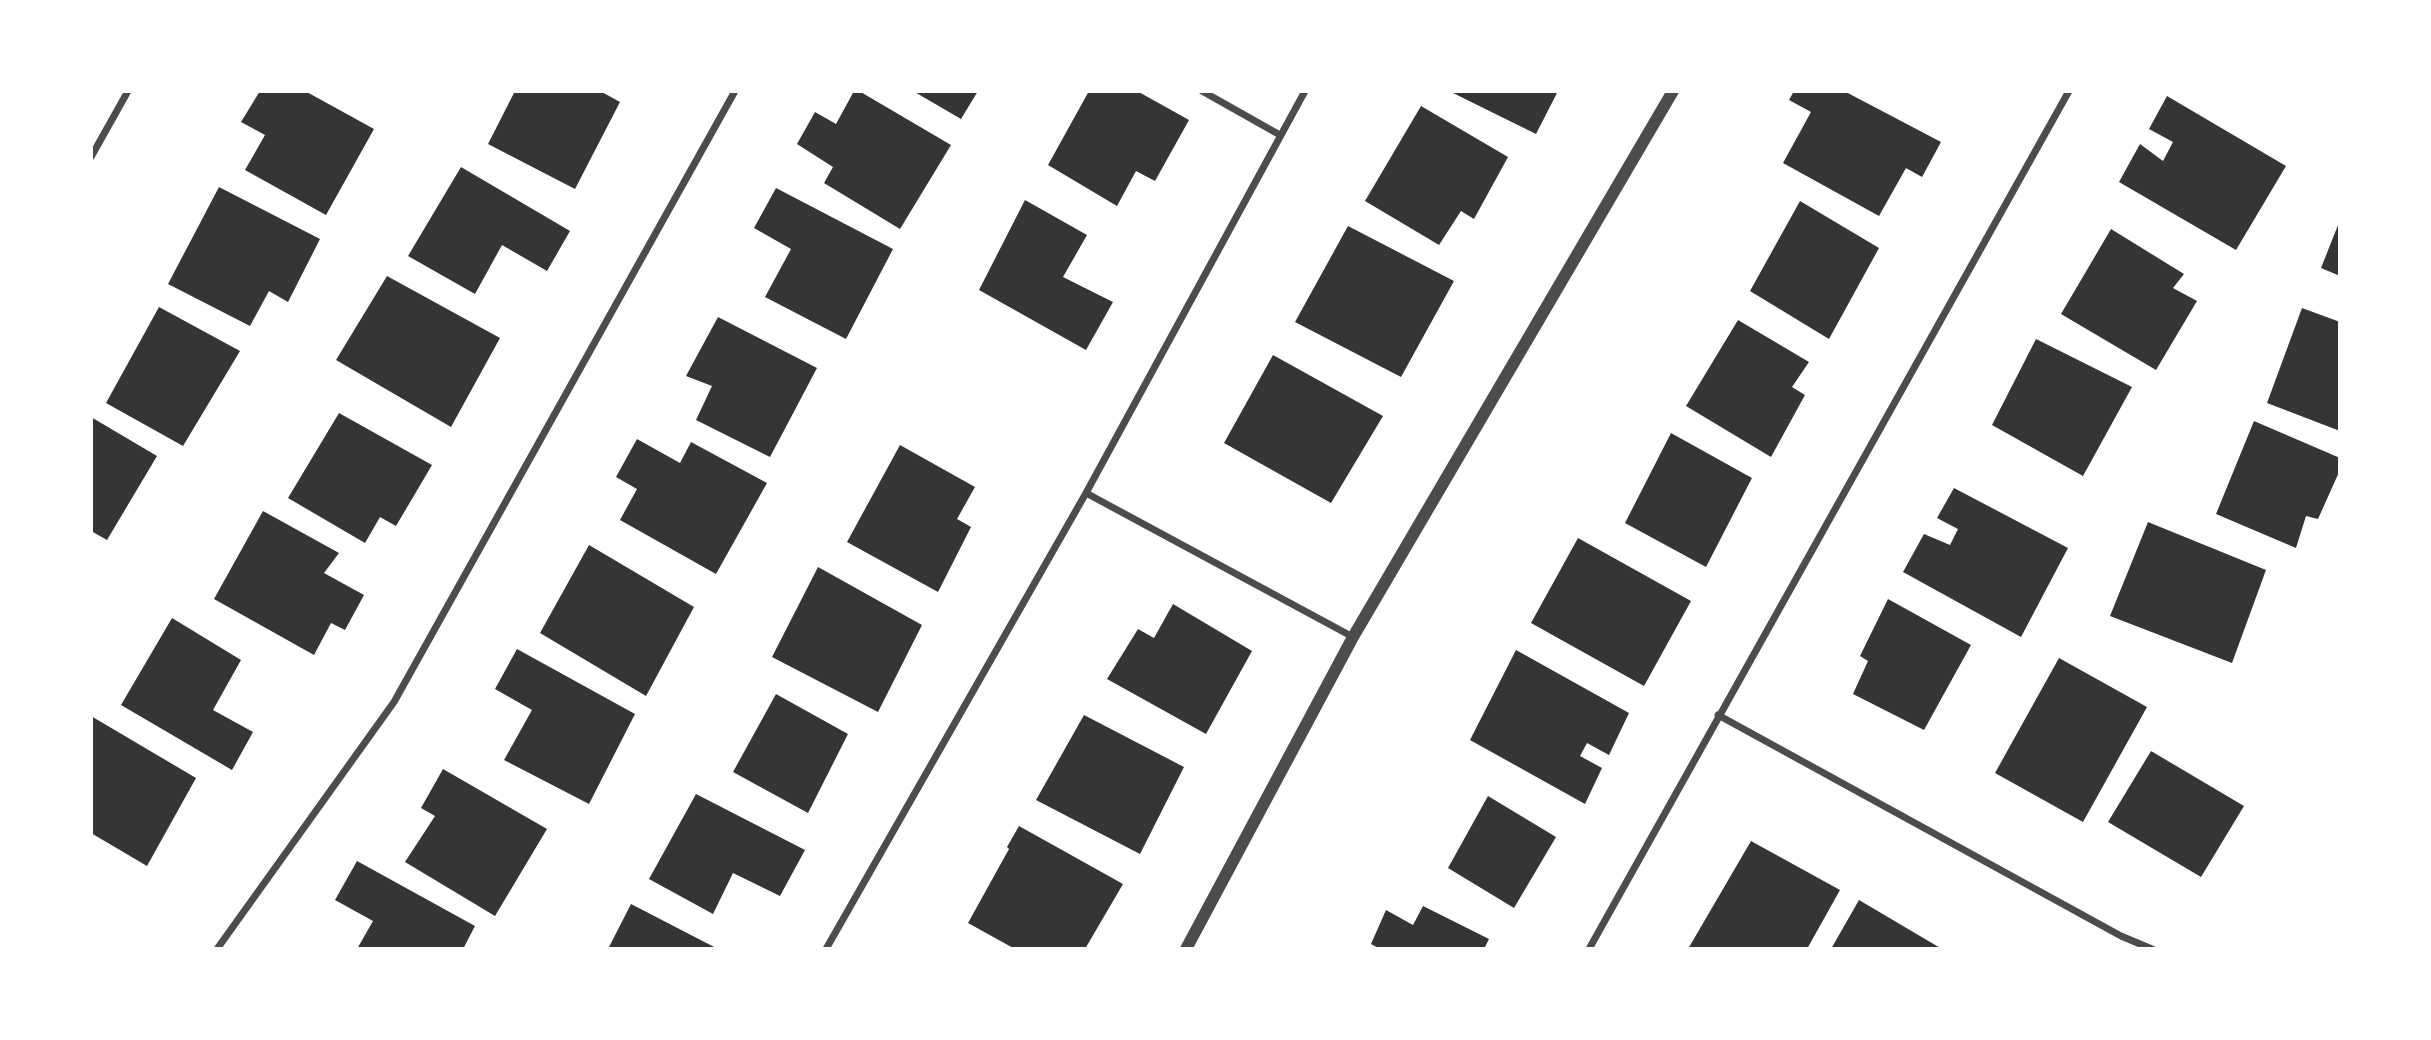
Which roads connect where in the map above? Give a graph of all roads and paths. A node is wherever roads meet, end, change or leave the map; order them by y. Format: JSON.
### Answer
{"nodes":[{"id":1,"x":128,"y":91,"type":"edge"},
{"id":2,"x":735,"y":91,"type":"edge"},
{"id":3,"x":1202,"y":91,"type":"edge"},
{"id":4,"x":1305,"y":91,"type":"edge"},
{"id":5,"x":1673,"y":91,"type":"edge"},
{"id":6,"x":2069,"y":91,"type":"edge"},
{"id":7,"x":1280,"y":135,"type":"junction"},
{"id":8,"x":91,"y":157,"type":"edge"},
{"id":9,"x":1086,"y":493,"type":"junction"},
{"id":10,"x":1353,"y":637,"type":"junction"},
{"id":11,"x":1718,"y":715,"type":"junction"},
{"id":12,"x":218,"y":949,"type":"edge"},
{"id":13,"x":826,"y":949,"type":"edge"},
{"id":14,"x":1186,"y":949,"type":"edge"},
{"id":15,"x":1588,"y":949,"type":"edge"},
{"id":16,"x":2152,"y":949,"type":"edge"}],
"edges":[{"from":1,"to":8,"type":"street"},
{"from":2,"to":12,"type":"street"},
{"from":3,"to":7,"type":"street"},
{"from":4,"to":7,"type":"street"},
{"from":5,"to":10,"type":"street"},
{"from":6,"to":11,"type":"street"},
{"from":7,"to":9,"type":"street"},
{"from":9,"to":10,"type":"street"},
{"from":9,"to":13,"type":"street"},
{"from":10,"to":14,"type":"street"},
{"from":11,"to":15,"type":"street"},
{"from":11,"to":16,"type":"street"}]}
